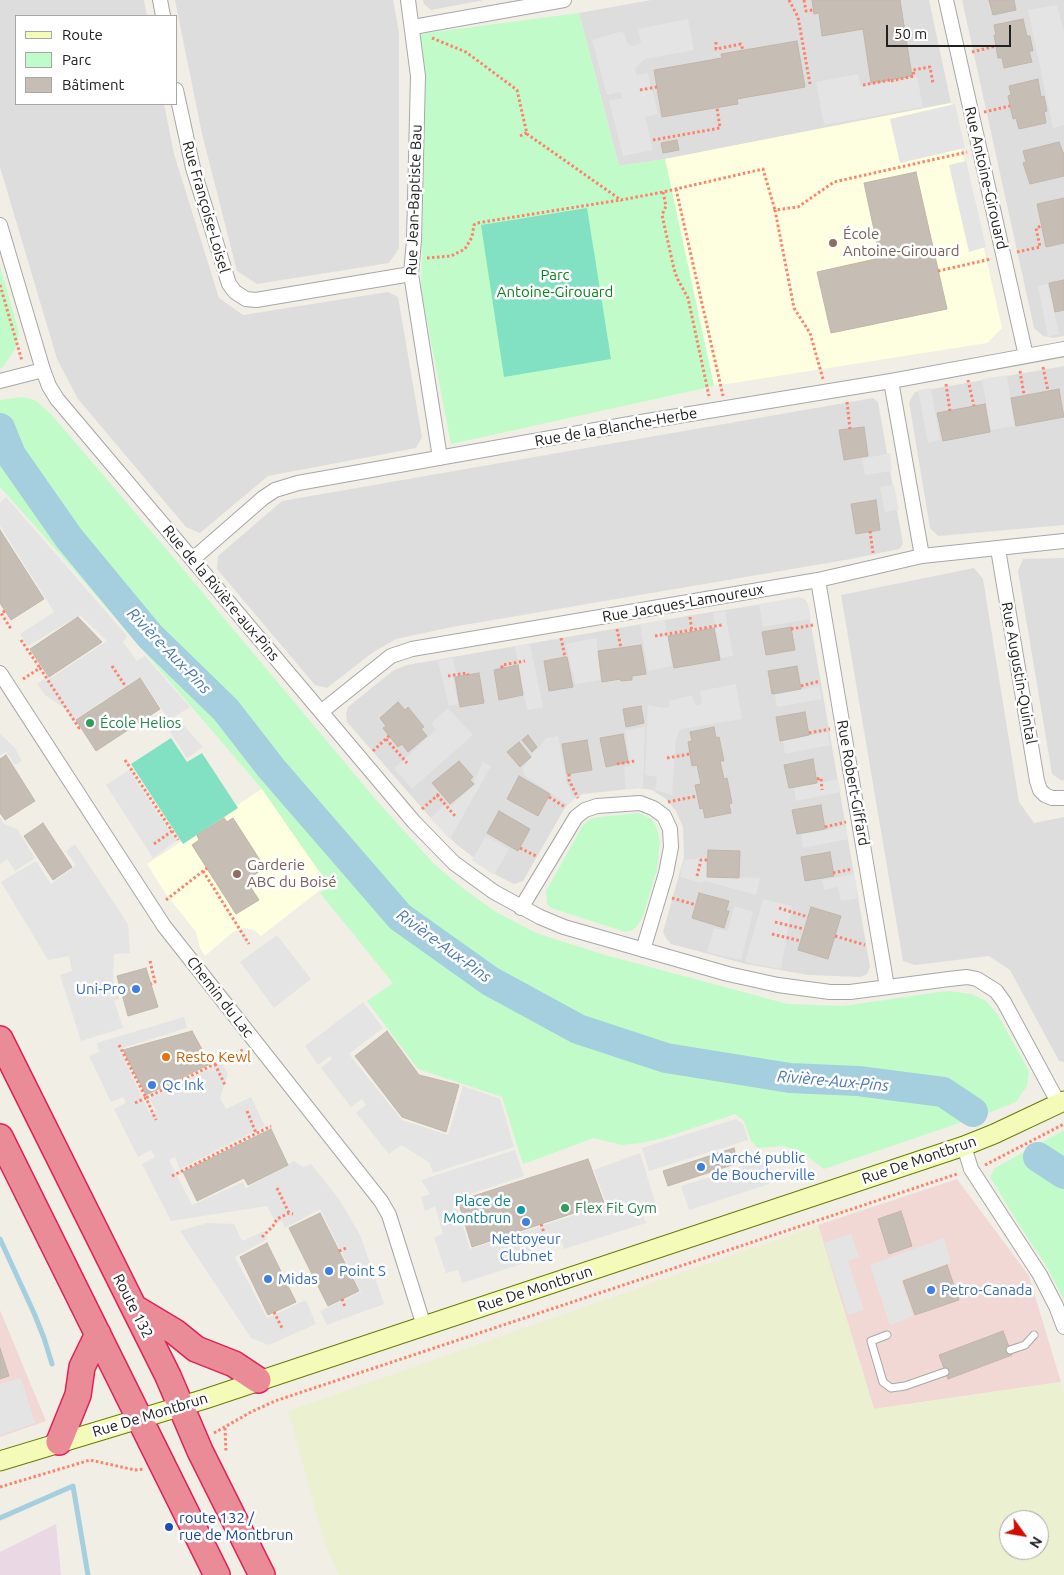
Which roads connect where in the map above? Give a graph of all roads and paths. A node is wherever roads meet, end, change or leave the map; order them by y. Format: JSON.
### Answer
{"nodes":[{"id":1,"x":160,"y":0,"type":"edge"},
{"id":2,"x":408,"y":0,"type":"edge"},
{"id":3,"x":564,"y":0,"type":"edge"},
{"id":4,"x":790,"y":0,"type":"edge"},
{"id":5,"x":804,"y":0,"type":"edge"},
{"id":6,"x":946,"y":0,"type":"edge"},
{"id":7,"x":814,"y":10,"type":"dead end"},
{"id":8,"x":163,"y":15,"type":"edge"},
{"id":9,"x":413,"y":26,"type":"junction"},
{"id":10,"x":431,"y":38,"type":"dead end"},
{"id":11,"x":716,"y":42,"type":"dead end"},
{"id":12,"x":996,"y":46,"type":"dead end"},
{"id":13,"x":742,"y":50,"type":"dead end"},
{"id":14,"x":970,"y":52,"type":"dead end"},
{"id":15,"x":933,"y":83,"type":"dead end"},
{"id":16,"x":810,"y":84,"type":"dead end"},
{"id":17,"x":863,"y":85,"type":"dead end"},
{"id":18,"x":657,"y":87,"type":"dead end"},
{"id":19,"x":640,"y":90,"type":"dead end"},
{"id":20,"x":178,"y":99,"type":"edge"},
{"id":21,"x":1010,"y":106,"type":"dead end"},
{"id":22,"x":717,"y":108,"type":"dead end"},
{"id":23,"x":983,"y":112,"type":"dead end"},
{"id":24,"x":528,"y":133,"type":"junction"},
{"id":25,"x":520,"y":136,"type":"dead end"},
{"id":26,"x":653,"y":140,"type":"dead end"},
{"id":27,"x":967,"y":152,"type":"dead end"},
{"id":28,"x":676,"y":189,"type":"junction"},
{"id":29,"x":663,"y":192,"type":"junction"},
{"id":30,"x":621,"y":200,"type":"junction"},
{"id":31,"x":775,"y":210,"type":"junction"},
{"id":32,"x":0,"y":225,"type":"edge"},
{"id":33,"x":1042,"y":226,"type":"dead end"},
{"id":34,"x":1014,"y":252,"type":"dead end"},
{"id":35,"x":425,"y":258,"type":"dead end"},
{"id":36,"x":991,"y":258,"type":"dead end"},
{"id":37,"x":938,"y":271,"type":"dead end"},
{"id":38,"x":411,"y":274,"type":"junction"},
{"id":39,"x":0,"y":285,"type":"edge"},
{"id":40,"x":1064,"y":349,"type":"edge"},
{"id":41,"x":1026,"y":356,"type":"junction"},
{"id":42,"x":1043,"y":366,"type":"dead end"},
{"id":43,"x":43,"y":370,"type":"junction"},
{"id":44,"x":1020,"y":370,"type":"dead end"},
{"id":45,"x":26,"y":375,"type":"junction"},
{"id":46,"x":968,"y":378,"type":"dead end"},
{"id":47,"x":823,"y":380,"type":"dead end"},
{"id":48,"x":1,"y":381,"type":"edge"},
{"id":49,"x":891,"y":381,"type":"junction"},
{"id":50,"x":945,"y":382,"type":"dead end"},
{"id":51,"x":1048,"y":391,"type":"dead end"},
{"id":52,"x":1024,"y":395,"type":"dead end"},
{"id":53,"x":724,"y":396,"type":"dead end"},
{"id":54,"x":709,"y":399,"type":"dead end"},
{"id":55,"x":847,"y":399,"type":"dead end"},
{"id":56,"x":974,"y":406,"type":"dead end"},
{"id":57,"x":950,"y":410,"type":"dead end"},
{"id":58,"x":850,"y":429,"type":"dead end"},
{"id":59,"x":440,"y":458,"type":"junction"},
{"id":60,"x":870,"y":531,"type":"dead end"},
{"id":61,"x":1064,"y":542,"type":"edge"},
{"id":62,"x":998,"y":549,"type":"junction"},
{"id":63,"x":874,"y":556,"type":"dead end"},
{"id":64,"x":922,"y":556,"type":"junction"},
{"id":65,"x":193,"y":559,"type":"junction"},
{"id":66,"x":818,"y":580,"type":"junction"},
{"id":67,"x":5,"y":611,"type":"dead end"},
{"id":68,"x":689,"y":614,"type":"dead end"},
{"id":69,"x":722,"y":625,"type":"dead end"},
{"id":70,"x":814,"y":625,"type":"dead end"},
{"id":71,"x":616,"y":626,"type":"dead end"},
{"id":72,"x":11,"y":629,"type":"dead end"},
{"id":73,"x":791,"y":629,"type":"dead end"},
{"id":74,"x":692,"y":630,"type":"junction"},
{"id":75,"x":560,"y":636,"type":"dead end"},
{"id":76,"x":655,"y":636,"type":"dead end"},
{"id":77,"x":21,"y":640,"type":"dead end"},
{"id":78,"x":621,"y":648,"type":"dead end"},
{"id":79,"x":565,"y":657,"type":"dead end"},
{"id":80,"x":525,"y":661,"type":"dead end"},
{"id":81,"x":112,"y":666,"type":"dead end"},
{"id":82,"x":41,"y":667,"type":"junction"},
{"id":83,"x":502,"y":668,"type":"dead end"},
{"id":84,"x":0,"y":673,"type":"edge"},
{"id":85,"x":468,"y":675,"type":"dead end"},
{"id":86,"x":448,"y":676,"type":"dead end"},
{"id":87,"x":23,"y":679,"type":"dead end"},
{"id":88,"x":824,"y":680,"type":"dead end"},
{"id":89,"x":801,"y":686,"type":"dead end"},
{"id":90,"x":126,"y":687,"type":"dead end"},
{"id":91,"x":321,"y":712,"type":"junction"},
{"id":92,"x":80,"y":727,"type":"dead end"},
{"id":93,"x":832,"y":729,"type":"dead end"},
{"id":94,"x":809,"y":733,"type":"dead end"},
{"id":95,"x":370,"y":753,"type":"dead end"},
{"id":96,"x":690,"y":754,"type":"dead end"},
{"id":97,"x":667,"y":758,"type":"dead end"},
{"id":98,"x":125,"y":760,"type":"dead end"},
{"id":99,"x":635,"y":762,"type":"dead end"},
{"id":100,"x":407,"y":763,"type":"dead end"},
{"id":101,"x":617,"y":764,"type":"dead end"},
{"id":102,"x":568,"y":774,"type":"dead end"},
{"id":103,"x":817,"y":779,"type":"dead end"},
{"id":104,"x":822,"y":790,"type":"dead end"},
{"id":105,"x":697,"y":796,"type":"dead end"},
{"id":106,"x":549,"y":797,"type":"dead end"},
{"id":107,"x":1064,"y":798,"type":"edge"},
{"id":108,"x":578,"y":799,"type":"dead end"},
{"id":109,"x":666,"y":803,"type":"dead end"},
{"id":110,"x":568,"y":809,"type":"dead end"},
{"id":111,"x":420,"y":810,"type":"dead end"},
{"id":112,"x":455,"y":816,"type":"dead end"},
{"id":113,"x":848,"y":821,"type":"dead end"},
{"id":114,"x":825,"y":827,"type":"dead end"},
{"id":115,"x":172,"y":831,"type":"junction"},
{"id":116,"x":178,"y":840,"type":"dead end"},
{"id":117,"x":154,"y":844,"type":"dead end"},
{"id":118,"x":520,"y":848,"type":"dead end"},
{"id":119,"x":538,"y":858,"type":"dead end"},
{"id":120,"x":708,"y":860,"type":"dead end"},
{"id":121,"x":207,"y":868,"type":"dead end"},
{"id":122,"x":856,"y":868,"type":"dead end"},
{"id":123,"x":203,"y":871,"type":"junction"},
{"id":124,"x":833,"y":873,"type":"dead end"},
{"id":125,"x":697,"y":876,"type":"dead end"},
{"id":126,"x":671,"y":898,"type":"dead end"},
{"id":127,"x":166,"y":900,"type":"dead end"},
{"id":128,"x":696,"y":905,"type":"dead end"},
{"id":129,"x":521,"y":908,"type":"junction"},
{"id":130,"x":779,"y":908,"type":"dead end"},
{"id":131,"x":808,"y":918,"type":"dead end"},
{"id":132,"x":775,"y":922,"type":"dead end"},
{"id":133,"x":804,"y":929,"type":"dead end"},
{"id":134,"x":772,"y":934,"type":"dead end"},
{"id":135,"x":835,"y":936,"type":"dead end"},
{"id":136,"x":801,"y":941,"type":"dead end"},
{"id":137,"x":249,"y":944,"type":"dead end"},
{"id":138,"x":869,"y":946,"type":"dead end"},
{"id":139,"x":643,"y":950,"type":"junction"},
{"id":140,"x":150,"y":961,"type":"dead end"},
{"id":141,"x":151,"y":984,"type":"dead end"},
{"id":142,"x":888,"y":987,"type":"junction"},
{"id":143,"x":0,"y":1039,"type":"edge"},
{"id":144,"x":119,"y":1045,"type":"dead end"},
{"id":145,"x":243,"y":1050,"type":"dead end"},
{"id":146,"x":215,"y":1064,"type":"junction"},
{"id":147,"x":225,"y":1085,"type":"dead end"},
{"id":148,"x":146,"y":1098,"type":"junction"},
{"id":149,"x":1061,"y":1102,"type":"edge"},
{"id":150,"x":135,"y":1103,"type":"dead end"},
{"id":151,"x":247,"y":1111,"type":"dead end"},
{"id":152,"x":156,"y":1120,"type":"dead end"},
{"id":153,"x":1064,"y":1124,"type":"edge"},
{"id":154,"x":271,"y":1126,"type":"dead end"},
{"id":155,"x":256,"y":1133,"type":"junction"},
{"id":156,"x":0,"y":1137,"type":"edge"},
{"id":157,"x":964,"y":1146,"type":"junction"},
{"id":158,"x":989,"y":1163,"type":"dead end"},
{"id":159,"x":172,"y":1176,"type":"dead end"},
{"id":160,"x":953,"y":1176,"type":"dead end"},
{"id":161,"x":277,"y":1188,"type":"dead end"},
{"id":162,"x":541,"y":1224,"type":"dead end"},
{"id":163,"x":544,"y":1233,"type":"dead end"},
{"id":164,"x":262,"y":1237,"type":"dead end"},
{"id":165,"x":346,"y":1248,"type":"dead end"},
{"id":166,"x":339,"y":1251,"type":"dead end"},
{"id":167,"x":342,"y":1299,"type":"dead end"},
{"id":168,"x":345,"y":1307,"type":"dead end"},
{"id":169,"x":134,"y":1308,"type":"junction"},
{"id":170,"x":274,"y":1312,"type":"dead end"},
{"id":171,"x":424,"y":1326,"type":"junction"},
{"id":172,"x":1064,"y":1327,"type":"edge"},
{"id":173,"x":283,"y":1330,"type":"dead end"},
{"id":174,"x":98,"y":1334,"type":"junction"},
{"id":175,"x":888,"y":1335,"type":"dead end"},
{"id":176,"x":1034,"y":1335,"type":"dead end"},
{"id":177,"x":437,"y":1339,"type":"dead end"},
{"id":178,"x":440,"y":1346,"type":"junction"},
{"id":179,"x":1010,"y":1350,"type":"dead end"},
{"id":180,"x":945,"y":1372,"type":"dead end"},
{"id":181,"x":325,"y":1377,"type":"dead end"},
{"id":182,"x":258,"y":1380,"type":"junction"},
{"id":183,"x":327,"y":1384,"type":"junction"},
{"id":184,"x":180,"y":1406,"type":"junction"},
{"id":185,"x":140,"y":1418,"type":"junction"},
{"id":186,"x":59,"y":1442,"type":"junction"},
{"id":187,"x":226,"y":1452,"type":"dead end"},
{"id":188,"x":0,"y":1461,"type":"edge"},
{"id":189,"x":140,"y":1470,"type":"dead end"},
{"id":190,"x":0,"y":1487,"type":"edge"},
{"id":191,"x":217,"y":1575,"type":"edge"},
{"id":192,"x":262,"y":1575,"type":"edge"}],
"edges":[{"from":1,"to":8,"type":"street"},
{"from":2,"to":9,"type":"street","name":"Rue Jean-Baptiste Bau"},
{"from":3,"to":9,"type":"street"},
{"from":4,"to":16,"type":"path"},
{"from":5,"to":7,"type":"path"},
{"from":6,"to":41,"type":"street","name":"Rue Antoine-Girouard"},
{"from":9,"to":38,"type":"street","name":"Rue Jean-Baptiste Bau"},
{"from":10,"to":24,"type":"path"},
{"from":11,"to":13,"type":"path"},
{"from":12,"to":14,"type":"path"},
{"from":15,"to":17,"type":"path"},
{"from":18,"to":19,"type":"path"},
{"from":20,"to":38,"type":"street","name":"Rue Françoise-Loisel"},
{"from":21,"to":23,"type":"path"},
{"from":22,"to":26,"type":"path"},
{"from":24,"to":25,"type":"path"},
{"from":24,"to":30,"type":"path"},
{"from":27,"to":31,"type":"path"},
{"from":28,"to":29,"type":"path"},
{"from":28,"to":31,"type":"path"},
{"from":28,"to":53,"type":"path"},
{"from":29,"to":30,"type":"path"},
{"from":29,"to":54,"type":"path"},
{"from":30,"to":35,"type":"path"},
{"from":31,"to":47,"type":"path"},
{"from":32,"to":43,"type":"street","name":"Rue de la Rivière-aux-Pins"},
{"from":33,"to":34,"type":"path"},
{"from":36,"to":37,"type":"path"},
{"from":38,"to":59,"type":"street","name":"Rue Jean-Baptiste Bau"},
{"from":39,"to":45,"type":"path"},
{"from":40,"to":41,"type":"street","name":"Rue de la Blanche-Herbe"},
{"from":41,"to":49,"type":"street","name":"Rue de la Blanche-Herbe"},
{"from":42,"to":51,"type":"path"},
{"from":43,"to":45,"type":"street"},
{"from":43,"to":65,"type":"street","name":"Rue de la Rivière-aux-Pins"},
{"from":44,"to":52,"type":"path"},
{"from":45,"to":48,"type":"street"},
{"from":46,"to":56,"type":"path"},
{"from":49,"to":59,"type":"street","name":"Rue de la Blanche-Herbe"},
{"from":49,"to":64,"type":"street"},
{"from":50,"to":57,"type":"path"},
{"from":55,"to":58,"type":"path"},
{"from":59,"to":65,"type":"street","name":"Rue de la Blanche-Herbe"},
{"from":60,"to":63,"type":"path"},
{"from":61,"to":62,"type":"street","name":"Rue Jacques-Lamoureux"},
{"from":62,"to":64,"type":"street","name":"Rue Jacques-Lamoureux"},
{"from":62,"to":107,"type":"street","name":"Rue Augustin-Quintal"},
{"from":64,"to":66,"type":"street","name":"Rue Jacques-Lamoureux"},
{"from":65,"to":91,"type":"street","name":"Rue de la Rivière-aux-Pins"},
{"from":66,"to":91,"type":"street","name":"Rue Jacques-Lamoureux"},
{"from":66,"to":142,"type":"street","name":"Rue Robert-Giffard"},
{"from":67,"to":72,"type":"path"},
{"from":68,"to":74,"type":"path"},
{"from":69,"to":74,"type":"path"},
{"from":70,"to":73,"type":"path"},
{"from":71,"to":78,"type":"path"},
{"from":74,"to":76,"type":"path"},
{"from":75,"to":79,"type":"path"},
{"from":77,"to":82,"type":"path"},
{"from":80,"to":83,"type":"path"},
{"from":81,"to":90,"type":"path"},
{"from":82,"to":87,"type":"path"},
{"from":82,"to":92,"type":"path"},
{"from":84,"to":171,"type":"street","name":"Chemin du Lac"},
{"from":85,"to":86,"type":"path"},
{"from":88,"to":89,"type":"path"},
{"from":91,"to":129,"type":"street","name":"Rue de la Rivière-aux-Pins"},
{"from":93,"to":94,"type":"path"},
{"from":95,"to":100,"type":"path"},
{"from":96,"to":97,"type":"path"},
{"from":98,"to":115,"type":"path"},
{"from":99,"to":101,"type":"path"},
{"from":102,"to":108,"type":"path"},
{"from":103,"to":104,"type":"path"},
{"from":105,"to":109,"type":"path"},
{"from":106,"to":110,"type":"path"},
{"from":111,"to":112,"type":"path"},
{"from":113,"to":114,"type":"path"},
{"from":115,"to":116,"type":"path"},
{"from":115,"to":117,"type":"path"},
{"from":118,"to":119,"type":"path"},
{"from":120,"to":125,"type":"path"},
{"from":121,"to":123,"type":"path"},
{"from":122,"to":124,"type":"path"},
{"from":123,"to":127,"type":"path"},
{"from":123,"to":137,"type":"path"},
{"from":126,"to":128,"type":"path"},
{"from":129,"to":139,"type":"street","name":"Rue de la Rivière-aux-Pins"},
{"from":129,"to":139,"type":"street"},
{"from":130,"to":131,"type":"path"},
{"from":132,"to":133,"type":"path"},
{"from":134,"to":136,"type":"path"},
{"from":135,"to":138,"type":"path"},
{"from":139,"to":142,"type":"street","name":"Rue de la Rivière-aux-Pins"},
{"from":140,"to":141,"type":"path"},
{"from":142,"to":149,"type":"street","name":"Rue de la Rivière-aux-Pins"},
{"from":143,"to":169,"type":"highway","name":"Route 132"},
{"from":144,"to":148,"type":"path"},
{"from":145,"to":146,"type":"path"},
{"from":146,"to":147,"type":"path"},
{"from":146,"to":148,"type":"path"},
{"from":148,"to":150,"type":"path"},
{"from":148,"to":152,"type":"path"},
{"from":149,"to":157,"type":"street","name":"Rue De Montbrun"},
{"from":151,"to":155,"type":"path"},
{"from":153,"to":158,"type":"path","name":"Rue De Montbrun"},
{"from":154,"to":155,"type":"path"},
{"from":155,"to":159,"type":"path"},
{"from":156,"to":174,"type":"highway"},
{"from":157,"to":171,"type":"street","name":"Rue De Montbrun"},
{"from":157,"to":172,"type":"street"},
{"from":160,"to":178,"type":"path","name":"Rue De Montbrun"},
{"from":161,"to":164,"type":"path"},
{"from":162,"to":163,"type":"path"},
{"from":165,"to":166,"type":"path"},
{"from":167,"to":168,"type":"path"},
{"from":169,"to":182,"type":"highway"},
{"from":169,"to":184,"type":"highway","name":"Route 132"},
{"from":170,"to":173,"type":"path"},
{"from":171,"to":182,"type":"street","name":"Rue De Montbrun"},
{"from":174,"to":185,"type":"highway"},
{"from":174,"to":186,"type":"highway"},
{"from":175,"to":180,"type":"lane"},
{"from":176,"to":179,"type":"lane"},
{"from":177,"to":178,"type":"path"},
{"from":178,"to":183,"type":"path","name":"Rue De Montbrun"},
{"from":181,"to":183,"type":"path"},
{"from":182,"to":184,"type":"street","name":"Rue De Montbrun"},
{"from":183,"to":187,"type":"path","name":"Rue De Montbrun"},
{"from":184,"to":185,"type":"street","name":"Rue De Montbrun"},
{"from":184,"to":192,"type":"highway","name":"Route 132"},
{"from":185,"to":186,"type":"street","name":"Rue De Montbrun"},
{"from":185,"to":191,"type":"highway"},
{"from":186,"to":188,"type":"street","name":"Rue De Montbrun"},
{"from":189,"to":190,"type":"path","name":"Rue De Montbrun"}]}
